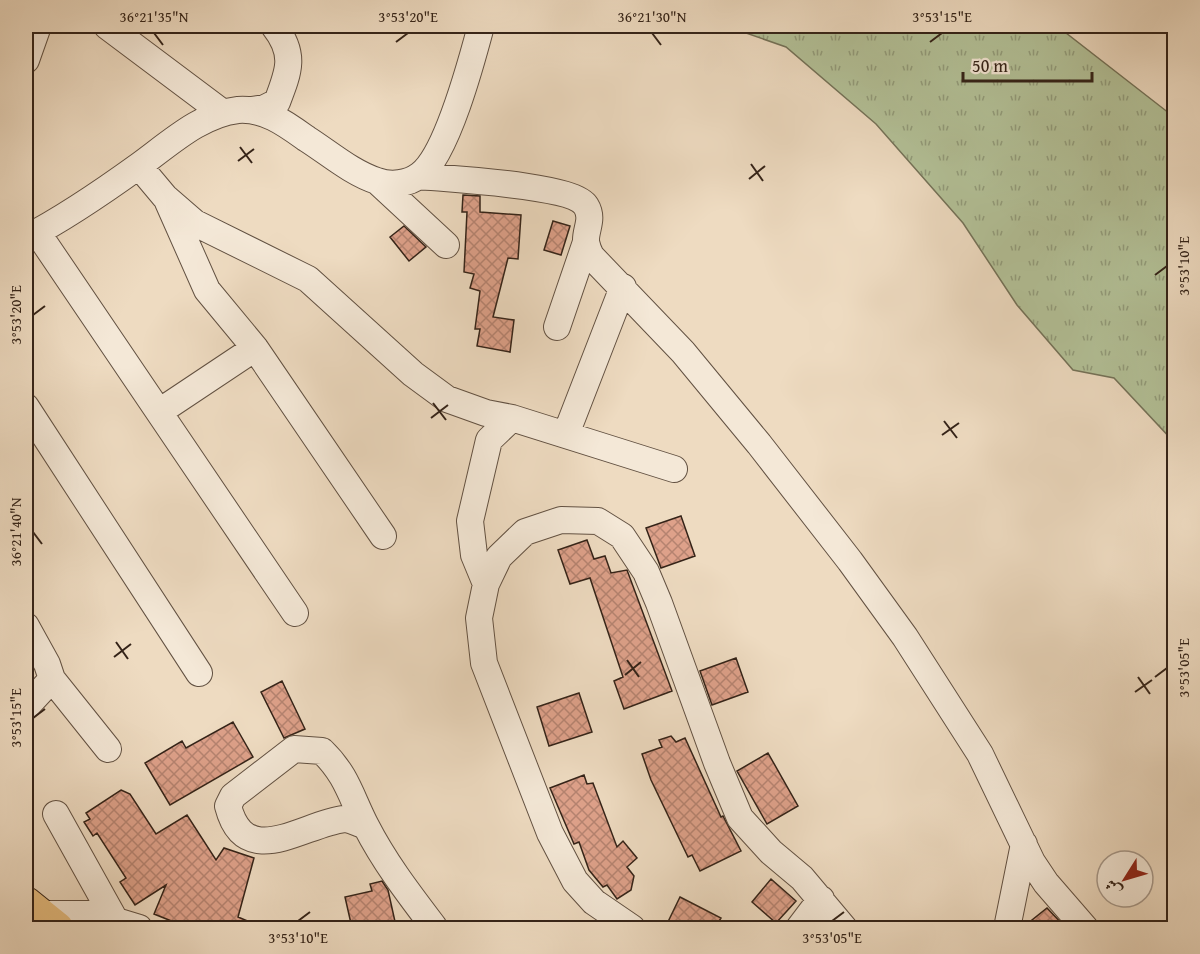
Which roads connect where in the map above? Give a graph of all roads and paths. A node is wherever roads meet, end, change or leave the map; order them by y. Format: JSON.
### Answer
{"nodes":[{"id":1,"x":107,"y":26,"type":"edge"},
{"id":2,"x":274,"y":26,"type":"edge"},
{"id":3,"x":481,"y":26,"type":"edge"},
{"id":4,"x":33,"y":29,"type":"edge"},
{"id":5,"x":26,"y":60,"type":"edge"},
{"id":6,"x":251,"y":110,"type":"junction"},
{"id":7,"x":223,"y":113,"type":"junction"},
{"id":8,"x":139,"y":166,"type":"junction"},
{"id":9,"x":419,"y":176,"type":"junction"},
{"id":10,"x":377,"y":181,"type":"junction"},
{"id":11,"x":165,"y":196,"type":"junction"},
{"id":12,"x":31,"y":235,"type":"edge"},
{"id":13,"x":586,"y":242,"type":"junction"},
{"id":14,"x":446,"y":245,"type":"dead end"},
{"id":15,"x":623,"y":287,"type":"junction"},
{"id":16,"x":557,"y":327,"type":"dead end"},
{"id":17,"x":255,"y":348,"type":"junction"},
{"id":18,"x":26,"y":407,"type":"edge"},
{"id":19,"x":159,"y":412,"type":"junction"},
{"id":20,"x":512,"y":418,"type":"junction"},
{"id":21,"x":566,"y":434,"type":"junction"},
{"id":22,"x":674,"y":469,"type":"dead end"},
{"id":23,"x":383,"y":536,"type":"dead end"},
{"id":24,"x":486,"y":584,"type":"junction"},
{"id":25,"x":295,"y":613,"type":"dead end"},
{"id":26,"x":26,"y":626,"type":"edge"},
{"id":27,"x":199,"y":673,"type":"dead end"},
{"id":28,"x":52,"y":679,"type":"junction"},
{"id":29,"x":26,"y":707,"type":"edge"},
{"id":30,"x":108,"y":749,"type":"dead end"},
{"id":31,"x":56,"y":814,"type":"dead end"},
{"id":32,"x":366,"y":826,"type":"junction"},
{"id":33,"x":1024,"y":844,"type":"junction"},
{"id":34,"x":821,"y":899,"type":"junction"},
{"id":35,"x":42,"y":915,"type":"edge"},
{"id":36,"x":115,"y":920,"type":"junction"},
{"id":37,"x":139,"y":928,"type":"edge"},
{"id":38,"x":433,"y":928,"type":"edge"},
{"id":39,"x":632,"y":928,"type":"edge"},
{"id":40,"x":799,"y":928,"type":"edge"},
{"id":41,"x":844,"y":928,"type":"edge"},
{"id":42,"x":1007,"y":928,"type":"edge"},
{"id":43,"x":1085,"y":928,"type":"edge"}],
"edges":[{"from":1,"to":7,"type":"street"},
{"from":2,"to":6,"type":"street"},
{"from":3,"to":9,"type":"street"},
{"from":4,"to":5,"type":"street"},
{"from":6,"to":7,"type":"street"},
{"from":6,"to":10,"type":"street"},
{"from":7,"to":8,"type":"street"},
{"from":8,"to":11,"type":"street"},
{"from":8,"to":12,"type":"street"},
{"from":9,"to":10,"type":"street"},
{"from":9,"to":13,"type":"street"},
{"from":10,"to":14,"type":"street"},
{"from":11,"to":17,"type":"street"},
{"from":11,"to":20,"type":"street"},
{"from":12,"to":19,"type":"street"},
{"from":13,"to":15,"type":"street"},
{"from":13,"to":16,"type":"street"},
{"from":15,"to":21,"type":"street"},
{"from":15,"to":33,"type":"street"},
{"from":17,"to":19,"type":"street"},
{"from":17,"to":23,"type":"street"},
{"from":18,"to":27,"type":"street"},
{"from":19,"to":25,"type":"street"},
{"from":20,"to":21,"type":"street"},
{"from":20,"to":24,"type":"street"},
{"from":21,"to":22,"type":"street"},
{"from":24,"to":34,"type":"street"},
{"from":24,"to":39,"type":"street"},
{"from":26,"to":28,"type":"street"},
{"from":28,"to":29,"type":"street"},
{"from":28,"to":30,"type":"street"},
{"from":31,"to":36,"type":"street"},
{"from":32,"to":32,"type":"street"},
{"from":32,"to":38,"type":"street"},
{"from":33,"to":42,"type":"street"},
{"from":33,"to":43,"type":"street"},
{"from":34,"to":40,"type":"street"},
{"from":34,"to":41,"type":"street"},
{"from":35,"to":36,"type":"street"},
{"from":36,"to":37,"type":"street"}]}
